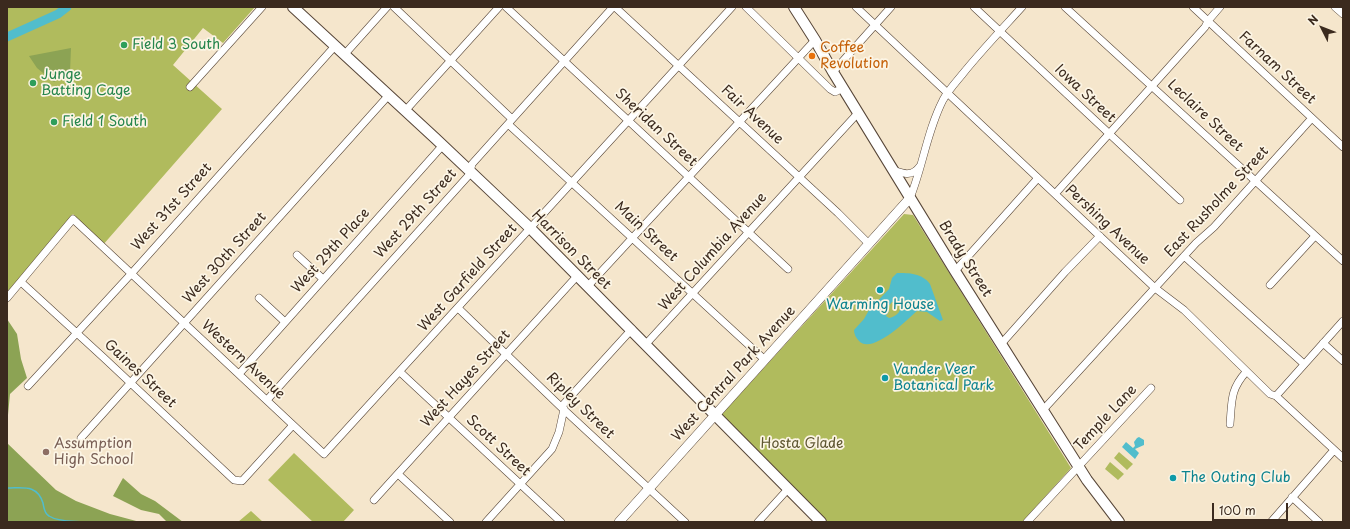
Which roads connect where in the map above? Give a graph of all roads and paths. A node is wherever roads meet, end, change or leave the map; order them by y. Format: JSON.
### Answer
{"nodes":[{"id":1,"x":262,"y":7,"type":"edge"},
{"id":2,"x":293,"y":7,"type":"edge"},
{"id":3,"x":387,"y":7,"type":"edge"},
{"id":4,"x":394,"y":7,"type":"edge"},
{"id":5,"x":499,"y":7,"type":"edge"},
{"id":6,"x":506,"y":7,"type":"edge"},
{"id":7,"x":614,"y":7,"type":"edge"},
{"id":8,"x":732,"y":7,"type":"edge"},
{"id":9,"x":746,"y":7,"type":"edge"},
{"id":10,"x":794,"y":7,"type":"edge"},
{"id":11,"x":856,"y":7,"type":"edge"},
{"id":12,"x":891,"y":7,"type":"edge"},
{"id":13,"x":974,"y":7,"type":"edge"},
{"id":14,"x":1022,"y":7,"type":"edge"},
{"id":15,"x":1066,"y":7,"type":"edge"},
{"id":16,"x":1193,"y":7,"type":"edge"},
{"id":17,"x":1220,"y":7,"type":"edge"},
{"id":18,"x":1336,"y":7,"type":"edge"},
{"id":19,"x":1343,"y":14,"type":"edge"},
{"id":20,"x":1208,"y":21,"type":"junction"},
{"id":21,"x":875,"y":25,"type":"junction"},
{"id":22,"x":1000,"y":32,"type":"junction"},
{"id":23,"x":815,"y":40,"type":"junction"},
{"id":24,"x":334,"y":46,"type":"junction"},
{"id":25,"x":344,"y":55,"type":"junction"},
{"id":26,"x":798,"y":58,"type":"junction"},
{"id":27,"x":451,"y":60,"type":"junction"},
{"id":28,"x":564,"y":61,"type":"junction"},
{"id":29,"x":679,"y":65,"type":"junction"},
{"id":30,"x":833,"y":72,"type":"junction"},
{"id":31,"x":1152,"y":86,"type":"junction"},
{"id":32,"x":190,"y":87,"type":"dead end"},
{"id":33,"x":843,"y":88,"type":"junction"},
{"id":34,"x":948,"y":93,"type":"junction"},
{"id":35,"x":388,"y":96,"type":"junction"},
{"id":36,"x":405,"y":111,"type":"junction"},
{"id":37,"x":858,"y":113,"type":"junction"},
{"id":38,"x":1312,"y":118,"type":"junction"},
{"id":39,"x":628,"y":120,"type":"junction"},
{"id":40,"x":510,"y":122,"type":"junction"},
{"id":41,"x":740,"y":122,"type":"junction"},
{"id":42,"x":1109,"y":134,"type":"junction"},
{"id":43,"x":443,"y":145,"type":"junction"},
{"id":44,"x":1343,"y":147,"type":"edge"},
{"id":45,"x":921,"y":164,"type":"junction"},
{"id":46,"x":893,"y":170,"type":"junction"},
{"id":47,"x":470,"y":171,"type":"junction"},
{"id":48,"x":689,"y":177,"type":"junction"},
{"id":49,"x":799,"y":177,"type":"junction"},
{"id":50,"x":1038,"y":178,"type":"junction"},
{"id":51,"x":572,"y":182,"type":"junction"},
{"id":52,"x":1255,"y":182,"type":"junction"},
{"id":53,"x":1055,"y":194,"type":"junction"},
{"id":54,"x":910,"y":198,"type":"junction"},
{"id":55,"x":1180,"y":200,"type":"dead end"},
{"id":56,"x":530,"y":228,"type":"junction"},
{"id":57,"x":749,"y":232,"type":"junction"},
{"id":58,"x":1100,"y":236,"type":"junction"},
{"id":59,"x":1315,"y":236,"type":"junction"},
{"id":60,"x":633,"y":238,"type":"junction"},
{"id":61,"x":869,"y":244,"type":"junction"},
{"id":62,"x":297,"y":255,"type":"dead end"},
{"id":63,"x":1184,"y":256,"type":"junction"},
{"id":64,"x":1343,"y":261,"type":"edge"},
{"id":65,"x":788,"y":269,"type":"dead end"},
{"id":66,"x":955,"y":271,"type":"junction"},
{"id":67,"x":131,"y":274,"type":"junction"},
{"id":68,"x":578,"y":275,"type":"junction"},
{"id":69,"x":323,"y":279,"type":"junction"},
{"id":70,"x":21,"y":282,"type":"junction"},
{"id":71,"x":1270,"y":285,"type":"dead end"},
{"id":72,"x":588,"y":286,"type":"junction"},
{"id":73,"x":1155,"y":288,"type":"junction"},
{"id":74,"x":693,"y":294,"type":"junction"},
{"id":75,"x":7,"y":298,"type":"edge"},
{"id":76,"x":259,"y":298,"type":"dead end"},
{"id":77,"x":458,"y":308,"type":"junction"},
{"id":78,"x":285,"y":322,"type":"junction"},
{"id":79,"x":1343,"y":322,"type":"edge"},
{"id":80,"x":184,"y":324,"type":"junction"},
{"id":81,"x":632,"y":329,"type":"junction"},
{"id":82,"x":77,"y":333,"type":"junction"},
{"id":83,"x":1002,"y":343,"type":"junction"},
{"id":84,"x":1323,"y":343,"type":"junction"},
{"id":85,"x":646,"y":344,"type":"junction"},
{"id":86,"x":506,"y":354,"type":"junction"},
{"id":87,"x":765,"y":360,"type":"junction"},
{"id":88,"x":1343,"y":361,"type":"edge"},
{"id":89,"x":1304,"y":364,"type":"junction"},
{"id":90,"x":400,"y":372,"type":"junction"},
{"id":91,"x":1246,"y":372,"type":"junction"},
{"id":92,"x":239,"y":374,"type":"junction"},
{"id":93,"x":131,"y":383,"type":"junction"},
{"id":94,"x":28,"y":386,"type":"dead end"},
{"id":95,"x":1151,"y":388,"type":"dead end"},
{"id":96,"x":1276,"y":396,"type":"junction"},
{"id":97,"x":267,"y":400,"type":"junction"},
{"id":98,"x":562,"y":408,"type":"junction"},
{"id":99,"x":1043,"y":410,"type":"junction"},
{"id":100,"x":715,"y":414,"type":"junction"},
{"id":101,"x":448,"y":418,"type":"junction"},
{"id":102,"x":1230,"y":424,"type":"dead end"},
{"id":103,"x":293,"y":425,"type":"junction"},
{"id":104,"x":81,"y":438,"type":"dead end"},
{"id":105,"x":1334,"y":450,"type":"junction"},
{"id":106,"x":324,"y":454,"type":"joint"},
{"id":107,"x":1343,"y":458,"type":"edge"},
{"id":108,"x":1078,"y":466,"type":"junction"},
{"id":109,"x":398,"y":474,"type":"junction"},
{"id":110,"x":520,"y":485,"type":"junction"},
{"id":111,"x":649,"y":489,"type":"junction"},
{"id":112,"x":788,"y":489,"type":"junction"},
{"id":113,"x":1292,"y":497,"type":"junction"},
{"id":114,"x":374,"y":500,"type":"dead end"},
{"id":115,"x":450,"y":522,"type":"edge"},
{"id":116,"x":486,"y":522,"type":"edge"},
{"id":117,"x":561,"y":522,"type":"edge"},
{"id":118,"x":619,"y":522,"type":"edge"},
{"id":119,"x":685,"y":522,"type":"edge"},
{"id":120,"x":758,"y":522,"type":"edge"},
{"id":121,"x":821,"y":522,"type":"edge"},
{"id":122,"x":1027,"y":522,"type":"edge"},
{"id":123,"x":1119,"y":522,"type":"edge"},
{"id":124,"x":1271,"y":522,"type":"edge"},
{"id":125,"x":1319,"y":522,"type":"edge"}],
"edges":[{"from":1,"to":32,"type":"street"},
{"from":2,"to":24,"type":"highway","name":"Harrison Street"},
{"from":3,"to":25,"type":"street"},
{"from":4,"to":27,"type":"street","name":"Main Street"},
{"from":5,"to":27,"type":"street"},
{"from":6,"to":28,"type":"street","name":"Sheridan Street"},
{"from":7,"to":28,"type":"street","name":"West 29th Street"},
{"from":7,"to":29,"type":"street","name":"Fair Avenue"},
{"from":8,"to":29,"type":"street","name":"West Garfield Street"},
{"from":9,"to":26,"type":"street"},
{"from":10,"to":23,"type":"highway","name":"Brady Street"},
{"from":11,"to":21,"type":"street","name":"Pershing Avenue"},
{"from":12,"to":21,"type":"street"},
{"from":13,"to":22,"type":"street","name":"Iowa Street"},
{"from":14,"to":22,"type":"street"},
{"from":15,"to":31,"type":"street","name":"Leclaire Street"},
{"from":16,"to":20,"type":"street","name":"Farnam Street"},
{"from":17,"to":20,"type":"street"},
{"from":18,"to":19,"type":"street"},
{"from":20,"to":31,"type":"street"},
{"from":20,"to":38,"type":"street","name":"Farnam Street"},
{"from":21,"to":30,"type":"street"},
{"from":21,"to":34,"type":"street","name":"Pershing Avenue"},
{"from":22,"to":34,"type":"street"},
{"from":22,"to":42,"type":"street","name":"Iowa Street"},
{"from":23,"to":26,"type":"street"},
{"from":23,"to":30,"type":"highway","name":"Brady Street"},
{"from":24,"to":25,"type":"highway","name":"Harrison Street"},
{"from":24,"to":67,"type":"street","name":"West 31st Street"},
{"from":25,"to":35,"type":"highway","name":"Harrison Street"},
{"from":26,"to":33,"type":"street"},
{"from":26,"to":41,"type":"street"},
{"from":27,"to":36,"type":"street"},
{"from":27,"to":40,"type":"street","name":"Main Street"},
{"from":28,"to":39,"type":"street","name":"Sheridan Street"},
{"from":28,"to":40,"type":"street","name":"West 29th Street"},
{"from":29,"to":39,"type":"street","name":"West Garfield Street"},
{"from":29,"to":41,"type":"street","name":"Fair Avenue"},
{"from":30,"to":33,"type":"highway","name":"Brady Street"},
{"from":31,"to":42,"type":"street"},
{"from":31,"to":52,"type":"street","name":"Leclaire Street"},
{"from":33,"to":37,"type":"highway","name":"Brady Street"},
{"from":34,"to":45,"type":"street"},
{"from":34,"to":50,"type":"street","name":"Pershing Avenue"},
{"from":35,"to":36,"type":"highway","name":"Harrison Street"},
{"from":35,"to":80,"type":"street","name":"West 30th Street"},
{"from":36,"to":43,"type":"highway","name":"Harrison Street"},
{"from":37,"to":46,"type":"highway","name":"Brady Street"},
{"from":37,"to":49,"type":"street","name":"West Columbia Avenue"},
{"from":38,"to":44,"type":"street","name":"Farnam Street"},
{"from":38,"to":52,"type":"street","name":"East Rusholme Street"},
{"from":39,"to":48,"type":"street","name":"Sheridan Street"},
{"from":39,"to":51,"type":"street","name":"West Garfield Street"},
{"from":40,"to":47,"type":"street","name":"West 29th Street"},
{"from":40,"to":51,"type":"street","name":"Main Street"},
{"from":41,"to":48,"type":"street"},
{"from":41,"to":49,"type":"street","name":"Fair Avenue"},
{"from":42,"to":53,"type":"street"},
{"from":42,"to":55,"type":"street","name":"Iowa Street"},
{"from":43,"to":47,"type":"highway","name":"Harrison Street"},
{"from":43,"to":69,"type":"street","name":"West 29th Place"},
{"from":45,"to":46,"type":"street"},
{"from":45,"to":54,"type":"street"},
{"from":46,"to":54,"type":"highway","name":"Brady Street"},
{"from":47,"to":56,"type":"highway","name":"Harrison Street"},
{"from":47,"to":97,"type":"street","name":"West 29th Street"},
{"from":48,"to":57,"type":"street","name":"Sheridan Street"},
{"from":48,"to":60,"type":"street"},
{"from":49,"to":57,"type":"street","name":"West Columbia Avenue"},
{"from":49,"to":61,"type":"street","name":"Fair Avenue"},
{"from":50,"to":53,"type":"street","name":"Pershing Avenue"},
{"from":50,"to":66,"type":"street"},
{"from":51,"to":56,"type":"street","name":"West Garfield Street"},
{"from":51,"to":60,"type":"street","name":"Main Street"},
{"from":52,"to":59,"type":"street","name":"Leclaire Street"},
{"from":52,"to":63,"type":"street","name":"East Rusholme Street"},
{"from":53,"to":58,"type":"street","name":"Pershing Avenue"},
{"from":54,"to":61,"type":"main road","name":"West Central Park Avenue"},
{"from":54,"to":66,"type":"highway","name":"Brady Street"},
{"from":56,"to":68,"type":"highway","name":"Harrison Street"},
{"from":56,"to":77,"type":"street","name":"West Garfield Street"},
{"from":57,"to":65,"type":"street","name":"Sheridan Street"},
{"from":57,"to":74,"type":"street","name":"West Columbia Avenue"},
{"from":58,"to":73,"type":"street","name":"Pershing Avenue"},
{"from":58,"to":83,"type":"street"},
{"from":59,"to":64,"type":"street","name":"Leclaire Street"},
{"from":59,"to":71,"type":"street"},
{"from":60,"to":72,"type":"street"},
{"from":60,"to":74,"type":"street","name":"Main Street"},
{"from":61,"to":87,"type":"main road","name":"West Central Park Avenue"},
{"from":62,"to":69,"type":"street"},
{"from":63,"to":73,"type":"street","name":"East Rusholme Street"},
{"from":63,"to":89,"type":"street"},
{"from":66,"to":83,"type":"highway","name":"Brady Street"},
{"from":67,"to":70,"type":"street","name":"Western Avenue"},
{"from":67,"to":80,"type":"street","name":"Western Avenue"},
{"from":67,"to":82,"type":"street","name":"West 31st Street"},
{"from":68,"to":72,"type":"highway","name":"Harrison Street"},
{"from":68,"to":86,"type":"street","name":"West Hayes Street"},
{"from":69,"to":78,"type":"street","name":"West 29th Place"},
{"from":70,"to":75,"type":"street"},
{"from":70,"to":82,"type":"street","name":"Gaines Street"},
{"from":72,"to":81,"type":"highway","name":"Harrison Street"},
{"from":73,"to":91,"type":"street","name":"Pershing Avenue"},
{"from":73,"to":99,"type":"street","name":"East Rusholme Street"},
{"from":74,"to":85,"type":"street","name":"West Columbia Avenue"},
{"from":74,"to":87,"type":"street","name":"Main Street"},
{"from":76,"to":78,"type":"street"},
{"from":77,"to":86,"type":"street","name":"Ripley Street"},
{"from":77,"to":90,"type":"street","name":"West Garfield Street"},
{"from":78,"to":92,"type":"street","name":"West 29th Place"},
{"from":79,"to":84,"type":"street"},
{"from":80,"to":92,"type":"street","name":"Western Avenue"},
{"from":80,"to":93,"type":"street","name":"West 30th Street"},
{"from":81,"to":85,"type":"highway","name":"Harrison Street"},
{"from":81,"to":98,"type":"street"},
{"from":82,"to":93,"type":"street","name":"Gaines Street"},
{"from":82,"to":94,"type":"street","name":"West 31st Street"},
{"from":83,"to":99,"type":"highway","name":"Brady Street"},
{"from":84,"to":88,"type":"street"},
{"from":84,"to":89,"type":"street"},
{"from":85,"to":100,"type":"highway","name":"Harrison Street"},
{"from":86,"to":98,"type":"street","name":"Ripley Street"},
{"from":86,"to":101,"type":"street","name":"West Hayes Street"},
{"from":87,"to":100,"type":"main road","name":"West Central Park Avenue"},
{"from":89,"to":96,"type":"street"},
{"from":90,"to":101,"type":"street","name":"Scott Street"},
{"from":90,"to":106,"type":"street","name":"West Garfield Street"},
{"from":91,"to":96,"type":"street","name":"Pershing Avenue"},
{"from":91,"to":102,"type":"street"},
{"from":92,"to":97,"type":"street","name":"Western Avenue"},
{"from":93,"to":103,"type":"street","name":"Gaines Street"},
{"from":93,"to":104,"type":"street","name":"West 30th Street"},
{"from":95,"to":108,"type":"street","name":"Temple Lane"},
{"from":96,"to":105,"type":"street","name":"Pershing Avenue"},
{"from":97,"to":103,"type":"street","name":"Western Avenue"},
{"from":98,"to":110,"type":"street"},
{"from":98,"to":111,"type":"street","name":"Ripley Street"},
{"from":99,"to":108,"type":"highway","name":"Brady Street"},
{"from":100,"to":111,"type":"main road","name":"West Central Park Avenue"},
{"from":100,"to":112,"type":"highway","name":"Harrison Street"},
{"from":101,"to":109,"type":"street","name":"West Hayes Street"},
{"from":101,"to":110,"type":"street","name":"Scott Street"},
{"from":103,"to":106,"type":"street","name":"Western Avenue"},
{"from":105,"to":107,"type":"street","name":"Pershing Avenue"},
{"from":105,"to":113,"type":"street"},
{"from":108,"to":122,"type":"street","name":"Temple Lane"},
{"from":108,"to":123,"type":"highway","name":"Brady Street"},
{"from":109,"to":114,"type":"street","name":"West Hayes Street"},
{"from":109,"to":115,"type":"street"},
{"from":110,"to":116,"type":"street"},
{"from":110,"to":117,"type":"street","name":"Scott Street"},
{"from":111,"to":118,"type":"main road","name":"West Central Park Avenue"},
{"from":111,"to":119,"type":"street","name":"Ripley Street"},
{"from":112,"to":120,"type":"street"},
{"from":112,"to":121,"type":"highway","name":"Harrison Street"},
{"from":113,"to":124,"type":"street"},
{"from":113,"to":125,"type":"street"}]}
